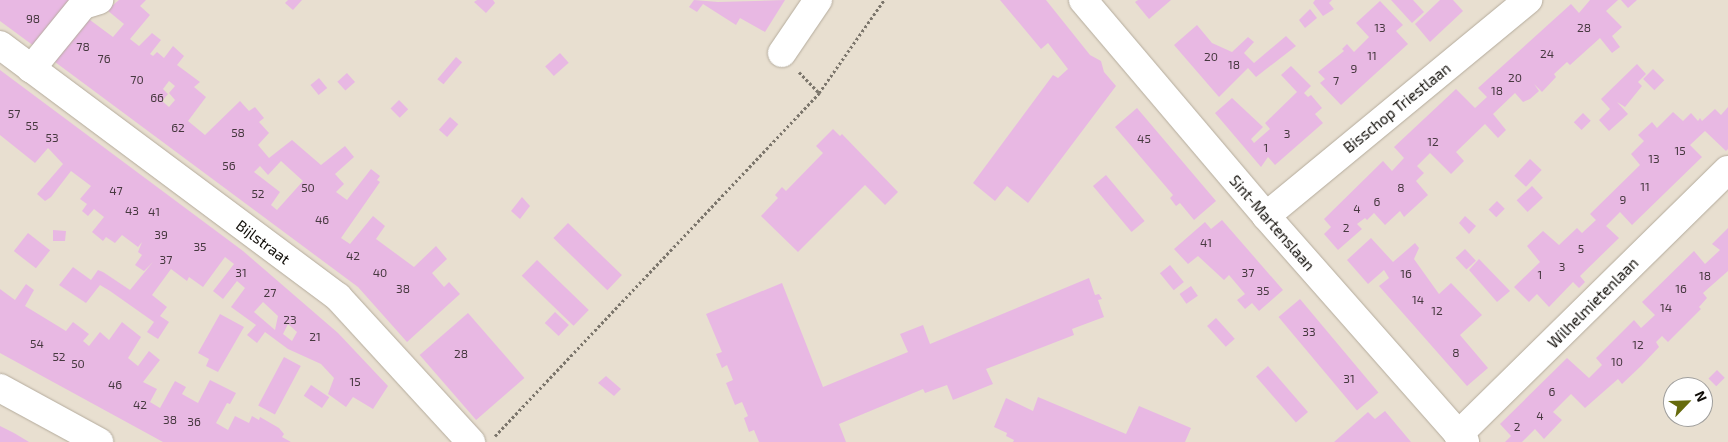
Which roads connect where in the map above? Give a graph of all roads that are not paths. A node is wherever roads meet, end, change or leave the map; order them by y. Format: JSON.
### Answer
{"nodes":[{"id":1,"x":99,"y":0,"type":"edge"},
{"id":2,"x":818,"y":0,"type":"edge"},
{"id":3,"x":1083,"y":0,"type":"edge"},
{"id":4,"x":1528,"y":0,"type":"edge"},
{"id":5,"x":0,"y":45,"type":"edge"},
{"id":6,"x":782,"y":53,"type":"dead end"},
{"id":7,"x":31,"y":69,"type":"junction"},
{"id":8,"x":1728,"y":170,"type":"edge"},
{"id":9,"x":1266,"y":216,"type":"junction"},
{"id":10,"x":0,"y":388,"type":"edge"},
{"id":11,"x":1462,"y":439,"type":"edge"},
{"id":12,"x":99,"y":442,"type":"edge"},
{"id":13,"x":471,"y":442,"type":"edge"}],
"edges":[{"from":1,"to":7,"type":"street"},
{"from":2,"to":6,"type":"street"},
{"from":3,"to":9,"type":"street","name":"Sint-Martenslaan"},
{"from":4,"to":9,"type":"street","name":"Bisschop Triestlaan"},
{"from":5,"to":7,"type":"street","name":"Bijlstraat"},
{"from":7,"to":13,"type":"street","name":"Bijlstraat"},
{"from":8,"to":11,"type":"street","name":"Wilhelmietenlaan"},
{"from":9,"to":11,"type":"street","name":"Sint-Martenslaan"},
{"from":10,"to":12,"type":"street"}]}
